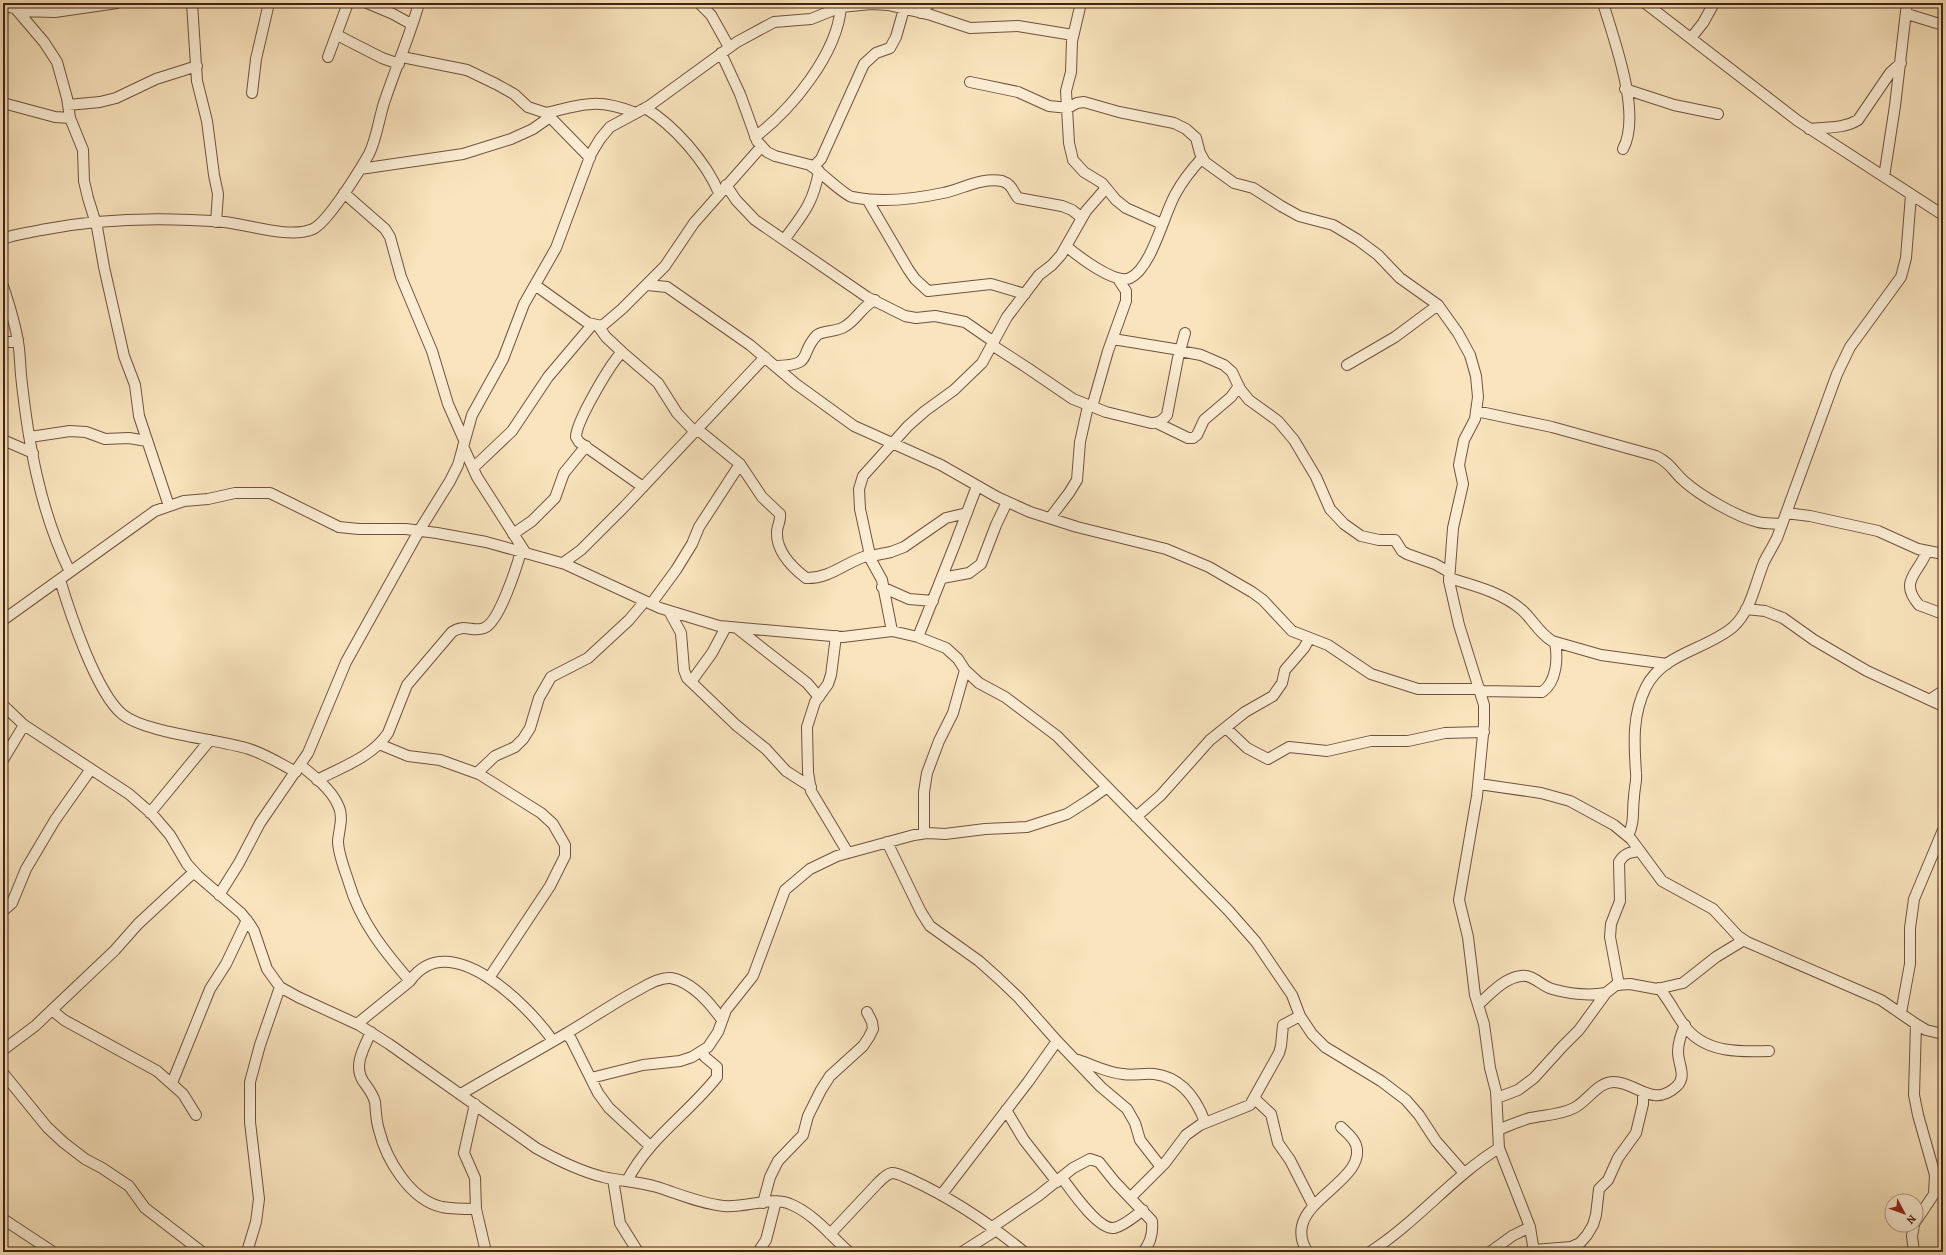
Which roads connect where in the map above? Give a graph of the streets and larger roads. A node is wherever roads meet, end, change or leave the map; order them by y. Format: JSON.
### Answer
{"nodes":[{"id":1,"x":117,"y":3,"type":"edge"},
{"id":2,"x":192,"y":3,"type":"edge"},
{"id":3,"x":269,"y":3,"type":"edge"},
{"id":4,"x":348,"y":3,"type":"edge"},
{"id":5,"x":367,"y":3,"type":"edge"},
{"id":6,"x":419,"y":3,"type":"edge"},
{"id":7,"x":699,"y":3,"type":"edge"},
{"id":8,"x":930,"y":3,"type":"edge"},
{"id":9,"x":1081,"y":3,"type":"edge"},
{"id":10,"x":1603,"y":3,"type":"edge"},
{"id":11,"x":1645,"y":3,"type":"edge"},
{"id":12,"x":1714,"y":3,"type":"edge"},
{"id":13,"x":1907,"y":3,"type":"edge"},
{"id":14,"x":894,"y":5,"type":"edge"},
{"id":15,"x":3,"y":6,"type":"edge"},
{"id":16,"x":841,"y":7,"type":"junction"},
{"id":17,"x":904,"y":9,"type":"junction"},
{"id":18,"x":18,"y":11,"type":"junction"},
{"id":19,"x":921,"y":13,"type":"junction"},
{"id":20,"x":1907,"y":14,"type":"junction"},
{"id":21,"x":411,"y":24,"type":"junction"},
{"id":22,"x":1943,"y":25,"type":"edge"},
{"id":23,"x":337,"y":35,"type":"junction"},
{"id":24,"x":1073,"y":35,"type":"junction"},
{"id":25,"x":1691,"y":38,"type":"junction"},
{"id":26,"x":725,"y":50,"type":"junction"},
{"id":27,"x":328,"y":57,"type":"dead end"},
{"id":28,"x":401,"y":60,"type":"junction"},
{"id":29,"x":1901,"y":63,"type":"junction"},
{"id":30,"x":197,"y":66,"type":"junction"},
{"id":31,"x":970,"y":82,"type":"dead end"},
{"id":32,"x":1625,"y":89,"type":"junction"},
{"id":33,"x":252,"y":93,"type":"dead end"},
{"id":34,"x":3,"y":103,"type":"edge"},
{"id":35,"x":68,"y":105,"type":"junction"},
{"id":36,"x":1067,"y":108,"type":"junction"},
{"id":37,"x":641,"y":111,"type":"junction"},
{"id":38,"x":1718,"y":114,"type":"dead end"},
{"id":39,"x":548,"y":115,"type":"junction"},
{"id":40,"x":70,"y":118,"type":"junction"},
{"id":41,"x":1809,"y":129,"type":"junction"},
{"id":42,"x":755,"y":137,"type":"junction"},
{"id":43,"x":761,"y":147,"type":"junction"},
{"id":44,"x":1623,"y":149,"type":"dead end"},
{"id":45,"x":590,"y":158,"type":"junction"},
{"id":46,"x":1202,"y":158,"type":"junction"},
{"id":47,"x":815,"y":168,"type":"junction"},
{"id":48,"x":360,"y":169,"type":"junction"},
{"id":49,"x":1884,"y":177,"type":"junction"},
{"id":50,"x":1106,"y":188,"type":"junction"},
{"id":51,"x":723,"y":189,"type":"junction"},
{"id":52,"x":344,"y":193,"type":"junction"},
{"id":53,"x":1911,"y":195,"type":"junction"},
{"id":54,"x":867,"y":199,"type":"junction"},
{"id":55,"x":1943,"y":215,"type":"edge"},
{"id":56,"x":1082,"y":218,"type":"junction"},
{"id":57,"x":95,"y":222,"type":"junction"},
{"id":58,"x":216,"y":222,"type":"junction"},
{"id":59,"x":1162,"y":224,"type":"junction"},
{"id":60,"x":3,"y":239,"type":"edge"},
{"id":61,"x":784,"y":240,"type":"junction"},
{"id":62,"x":1066,"y":246,"type":"junction"},
{"id":63,"x":1118,"y":278,"type":"junction"},
{"id":64,"x":535,"y":285,"type":"junction"},
{"id":65,"x":646,"y":285,"type":"junction"},
{"id":66,"x":3,"y":286,"type":"edge"},
{"id":67,"x":1025,"y":294,"type":"junction"},
{"id":68,"x":875,"y":300,"type":"junction"},
{"id":69,"x":1438,"y":305,"type":"junction"},
{"id":70,"x":595,"y":325,"type":"junction"},
{"id":71,"x":1185,"y":333,"type":"dead end"},
{"id":72,"x":1113,"y":339,"type":"junction"},
{"id":73,"x":18,"y":340,"type":"junction"},
{"id":74,"x":3,"y":343,"type":"edge"},
{"id":75,"x":993,"y":344,"type":"junction"},
{"id":76,"x":1180,"y":351,"type":"junction"},
{"id":77,"x":622,"y":352,"type":"junction"},
{"id":78,"x":765,"y":357,"type":"junction"},
{"id":79,"x":776,"y":366,"type":"junction"},
{"id":80,"x":1348,"y":366,"type":"dead end"},
{"id":81,"x":1239,"y":386,"type":"junction"},
{"id":82,"x":1090,"y":407,"type":"junction"},
{"id":83,"x":1476,"y":412,"type":"junction"},
{"id":84,"x":1157,"y":423,"type":"junction"},
{"id":85,"x":696,"y":430,"type":"junction"},
{"id":86,"x":30,"y":437,"type":"junction"},
{"id":87,"x":3,"y":440,"type":"edge"},
{"id":88,"x":147,"y":442,"type":"junction"},
{"id":89,"x":464,"y":443,"type":"junction"},
{"id":90,"x":892,"y":443,"type":"junction"},
{"id":91,"x":586,"y":446,"type":"junction"},
{"id":92,"x":33,"y":453,"type":"junction"},
{"id":93,"x":740,"y":464,"type":"junction"},
{"id":94,"x":473,"y":468,"type":"junction"},
{"id":95,"x":977,"y":486,"type":"junction"},
{"id":96,"x":643,"y":487,"type":"junction"},
{"id":97,"x":1007,"y":502,"type":"junction"},
{"id":98,"x":169,"y":506,"type":"junction"},
{"id":99,"x":967,"y":513,"type":"junction"},
{"id":100,"x":1786,"y":513,"type":"junction"},
{"id":101,"x":1050,"y":518,"type":"junction"},
{"id":102,"x":1782,"y":524,"type":"junction"},
{"id":103,"x":419,"y":531,"type":"junction"},
{"id":104,"x":513,"y":534,"type":"junction"},
{"id":105,"x":1928,"y":550,"type":"junction"},
{"id":106,"x":523,"y":552,"type":"junction"},
{"id":107,"x":1943,"y":554,"type":"edge"},
{"id":108,"x":871,"y":555,"type":"junction"},
{"id":109,"x":563,"y":563,"type":"junction"},
{"id":110,"x":70,"y":572,"type":"junction"},
{"id":111,"x":1449,"y":575,"type":"junction"},
{"id":112,"x":942,"y":578,"type":"junction"},
{"id":113,"x":60,"y":580,"type":"junction"},
{"id":114,"x":882,"y":587,"type":"junction"},
{"id":115,"x":933,"y":601,"type":"junction"},
{"id":116,"x":648,"y":602,"type":"junction"},
{"id":117,"x":1746,"y":609,"type":"junction"},
{"id":118,"x":669,"y":611,"type":"junction"},
{"id":119,"x":1943,"y":614,"type":"edge"},
{"id":120,"x":3,"y":620,"type":"edge"},
{"id":121,"x":732,"y":628,"type":"junction"},
{"id":122,"x":892,"y":631,"type":"junction"},
{"id":123,"x":836,"y":636,"type":"junction"},
{"id":124,"x":918,"y":636,"type":"junction"},
{"id":125,"x":1309,"y":639,"type":"junction"},
{"id":126,"x":1556,"y":642,"type":"junction"},
{"id":127,"x":1667,"y":664,"type":"junction"},
{"id":128,"x":965,"y":670,"type":"junction"},
{"id":129,"x":691,"y":682,"type":"junction"},
{"id":130,"x":1480,"y":690,"type":"junction"},
{"id":131,"x":1943,"y":691,"type":"edge"},
{"id":132,"x":819,"y":697,"type":"junction"},
{"id":133,"x":1931,"y":699,"type":"junction"},
{"id":134,"x":3,"y":705,"type":"edge"},
{"id":135,"x":1943,"y":706,"type":"edge"},
{"id":136,"x":24,"y":725,"type":"junction"},
{"id":137,"x":1226,"y":728,"type":"junction"},
{"id":138,"x":1484,"y":732,"type":"junction"},
{"id":139,"x":210,"y":740,"type":"junction"},
{"id":140,"x":379,"y":744,"type":"junction"},
{"id":141,"x":3,"y":760,"type":"edge"},
{"id":142,"x":298,"y":768,"type":"junction"},
{"id":143,"x":91,"y":769,"type":"junction"},
{"id":144,"x":478,"y":773,"type":"junction"},
{"id":145,"x":317,"y":780,"type":"junction"},
{"id":146,"x":1479,"y":784,"type":"junction"},
{"id":147,"x":811,"y":787,"type":"junction"},
{"id":148,"x":1106,"y":788,"type":"junction"},
{"id":149,"x":150,"y":812,"type":"junction"},
{"id":150,"x":1136,"y":817,"type":"junction"},
{"id":151,"x":1943,"y":830,"type":"edge"},
{"id":152,"x":924,"y":833,"type":"junction"},
{"id":153,"x":1628,"y":836,"type":"junction"},
{"id":154,"x":887,"y":842,"type":"junction"},
{"id":155,"x":1640,"y":851,"type":"junction"},
{"id":156,"x":848,"y":853,"type":"junction"},
{"id":157,"x":194,"y":872,"type":"junction"},
{"id":158,"x":219,"y":895,"type":"junction"},
{"id":159,"x":3,"y":911,"type":"edge"},
{"id":160,"x":247,"y":920,"type":"junction"},
{"id":161,"x":1744,"y":940,"type":"junction"},
{"id":162,"x":489,"y":978,"type":"junction"},
{"id":163,"x":410,"y":980,"type":"junction"},
{"id":164,"x":1619,"y":985,"type":"junction"},
{"id":165,"x":280,"y":987,"type":"junction"},
{"id":166,"x":1659,"y":988,"type":"junction"},
{"id":167,"x":1606,"y":993,"type":"junction"},
{"id":168,"x":1478,"y":1005,"type":"junction"},
{"id":169,"x":52,"y":1010,"type":"junction"},
{"id":170,"x":867,"y":1012,"type":"dead end"},
{"id":171,"x":1902,"y":1012,"type":"junction"},
{"id":172,"x":1300,"y":1016,"type":"junction"},
{"id":173,"x":722,"y":1020,"type":"junction"},
{"id":174,"x":357,"y":1024,"type":"junction"},
{"id":175,"x":1916,"y":1024,"type":"junction"},
{"id":176,"x":1685,"y":1025,"type":"junction"},
{"id":177,"x":371,"y":1032,"type":"junction"},
{"id":178,"x":566,"y":1034,"type":"junction"},
{"id":179,"x":1943,"y":1034,"type":"edge"},
{"id":180,"x":553,"y":1041,"type":"junction"},
{"id":181,"x":1057,"y":1041,"type":"junction"},
{"id":182,"x":3,"y":1050,"type":"edge"},
{"id":183,"x":702,"y":1051,"type":"junction"},
{"id":184,"x":1769,"y":1051,"type":"dead end"},
{"id":185,"x":1074,"y":1059,"type":"junction"},
{"id":186,"x":3,"y":1073,"type":"edge"},
{"id":187,"x":591,"y":1078,"type":"junction"},
{"id":188,"x":172,"y":1083,"type":"junction"},
{"id":189,"x":1643,"y":1093,"type":"junction"},
{"id":190,"x":461,"y":1094,"type":"junction"},
{"id":191,"x":1497,"y":1098,"type":"junction"},
{"id":192,"x":1255,"y":1099,"type":"junction"},
{"id":193,"x":474,"y":1104,"type":"junction"},
{"id":194,"x":1006,"y":1110,"type":"junction"},
{"id":195,"x":196,"y":1114,"type":"dead end"},
{"id":196,"x":1205,"y":1122,"type":"junction"},
{"id":197,"x":1340,"y":1127,"type":"dead end"},
{"id":198,"x":1498,"y":1130,"type":"junction"},
{"id":199,"x":650,"y":1146,"type":"junction"},
{"id":200,"x":1499,"y":1148,"type":"junction"},
{"id":201,"x":1161,"y":1167,"type":"junction"},
{"id":202,"x":1464,"y":1173,"type":"junction"},
{"id":203,"x":613,"y":1179,"type":"junction"},
{"id":204,"x":1060,"y":1180,"type":"junction"},
{"id":205,"x":627,"y":1181,"type":"junction"},
{"id":206,"x":1943,"y":1183,"type":"edge"},
{"id":207,"x":1934,"y":1190,"type":"junction"},
{"id":208,"x":942,"y":1194,"type":"junction"},
{"id":209,"x":1131,"y":1197,"type":"junction"},
{"id":210,"x":776,"y":1201,"type":"junction"},
{"id":211,"x":763,"y":1203,"type":"junction"},
{"id":212,"x":1314,"y":1205,"type":"junction"},
{"id":213,"x":476,"y":1209,"type":"junction"},
{"id":214,"x":1143,"y":1210,"type":"junction"},
{"id":215,"x":1924,"y":1210,"type":"edge"},
{"id":216,"x":3,"y":1219,"type":"edge"},
{"id":217,"x":1530,"y":1227,"type":"junction"},
{"id":218,"x":993,"y":1229,"type":"junction"},
{"id":219,"x":1913,"y":1233,"type":"edge"},
{"id":220,"x":830,"y":1234,"type":"junction"},
{"id":221,"x":248,"y":1251,"type":"edge"},
{"id":222,"x":1534,"y":1251,"type":"edge"},
{"id":223,"x":52,"y":1252,"type":"edge"},
{"id":224,"x":202,"y":1252,"type":"edge"},
{"id":225,"x":486,"y":1252,"type":"edge"},
{"id":226,"x":638,"y":1252,"type":"edge"},
{"id":227,"x":758,"y":1252,"type":"edge"},
{"id":228,"x":849,"y":1252,"type":"edge"},
{"id":229,"x":962,"y":1252,"type":"edge"},
{"id":230,"x":1024,"y":1252,"type":"edge"},
{"id":231,"x":1143,"y":1252,"type":"edge"},
{"id":232,"x":1308,"y":1252,"type":"edge"},
{"id":233,"x":1370,"y":1252,"type":"edge"},
{"id":234,"x":1490,"y":1252,"type":"edge"},
{"id":235,"x":1915,"y":1252,"type":"edge"}],
"edges":[{"from":1,"to":18,"type":"street"},
{"from":2,"to":30,"type":"street"},
{"from":3,"to":33,"type":"street"},
{"from":4,"to":23,"type":"street"},
{"from":5,"to":21,"type":"street"},
{"from":6,"to":21,"type":"street"},
{"from":7,"to":26,"type":"street"},
{"from":8,"to":19,"type":"street"},
{"from":9,"to":24,"type":"street"},
{"from":10,"to":32,"type":"street"},
{"from":11,"to":25,"type":"street"},
{"from":12,"to":25,"type":"street"},
{"from":13,"to":20,"type":"street"},
{"from":14,"to":16,"type":"street"},
{"from":14,"to":17,"type":"street"},
{"from":15,"to":18,"type":"street"},
{"from":16,"to":26,"type":"street"},
{"from":16,"to":42,"type":"street"},
{"from":17,"to":19,"type":"street"},
{"from":17,"to":47,"type":"street"},
{"from":18,"to":35,"type":"street"},
{"from":19,"to":24,"type":"street"},
{"from":20,"to":22,"type":"street"},
{"from":20,"to":29,"type":"street"},
{"from":21,"to":28,"type":"street"},
{"from":23,"to":27,"type":"street"},
{"from":23,"to":28,"type":"street"},
{"from":24,"to":36,"type":"street"},
{"from":25,"to":41,"type":"street"},
{"from":26,"to":37,"type":"street"},
{"from":26,"to":42,"type":"street"},
{"from":28,"to":39,"type":"street"},
{"from":28,"to":48,"type":"street"},
{"from":29,"to":41,"type":"street"},
{"from":29,"to":49,"type":"street"},
{"from":30,"to":35,"type":"street"},
{"from":30,"to":58,"type":"street"},
{"from":31,"to":36,"type":"street"},
{"from":32,"to":38,"type":"street"},
{"from":32,"to":44,"type":"street"},
{"from":34,"to":40,"type":"street"},
{"from":35,"to":40,"type":"street"},
{"from":36,"to":46,"type":"street"},
{"from":36,"to":50,"type":"street"},
{"from":37,"to":39,"type":"street"},
{"from":37,"to":45,"type":"street"},
{"from":37,"to":51,"type":"street"},
{"from":39,"to":45,"type":"street"},
{"from":39,"to":48,"type":"street"},
{"from":40,"to":57,"type":"street"},
{"from":41,"to":49,"type":"street"},
{"from":42,"to":43,"type":"street"},
{"from":43,"to":47,"type":"street"},
{"from":43,"to":51,"type":"street"},
{"from":45,"to":64,"type":"street"},
{"from":46,"to":59,"type":"street"},
{"from":46,"to":69,"type":"street"},
{"from":47,"to":54,"type":"street"},
{"from":47,"to":61,"type":"street"},
{"from":48,"to":52,"type":"street"},
{"from":49,"to":53,"type":"street"},
{"from":50,"to":56,"type":"street"},
{"from":50,"to":59,"type":"street"},
{"from":51,"to":61,"type":"street"},
{"from":51,"to":65,"type":"street"},
{"from":52,"to":58,"type":"street"},
{"from":52,"to":89,"type":"street"},
{"from":53,"to":55,"type":"street"},
{"from":53,"to":100,"type":"street"},
{"from":54,"to":56,"type":"street"},
{"from":54,"to":67,"type":"street"},
{"from":56,"to":62,"type":"street"},
{"from":57,"to":58,"type":"street"},
{"from":57,"to":60,"type":"street"},
{"from":57,"to":88,"type":"street"},
{"from":59,"to":63,"type":"street"},
{"from":61,"to":68,"type":"street"},
{"from":62,"to":63,"type":"street"},
{"from":62,"to":67,"type":"street"},
{"from":63,"to":72,"type":"street"},
{"from":64,"to":70,"type":"street"},
{"from":64,"to":89,"type":"street"},
{"from":65,"to":70,"type":"street"},
{"from":65,"to":78,"type":"street"},
{"from":66,"to":73,"type":"street"},
{"from":67,"to":75,"type":"street"},
{"from":68,"to":75,"type":"street"},
{"from":68,"to":79,"type":"street"},
{"from":69,"to":80,"type":"street"},
{"from":69,"to":83,"type":"street"},
{"from":70,"to":77,"type":"street"},
{"from":70,"to":94,"type":"street"},
{"from":71,"to":76,"type":"street"},
{"from":72,"to":76,"type":"street"},
{"from":72,"to":82,"type":"street"},
{"from":73,"to":74,"type":"street"},
{"from":73,"to":86,"type":"street"},
{"from":75,"to":82,"type":"street"},
{"from":75,"to":90,"type":"street"},
{"from":76,"to":81,"type":"street"},
{"from":76,"to":84,"type":"street"},
{"from":77,"to":85,"type":"street"},
{"from":77,"to":91,"type":"street"},
{"from":78,"to":79,"type":"street"},
{"from":78,"to":85,"type":"street"},
{"from":79,"to":90,"type":"street"},
{"from":81,"to":84,"type":"street"},
{"from":81,"to":111,"type":"street"},
{"from":82,"to":84,"type":"street"},
{"from":82,"to":101,"type":"street"},
{"from":83,"to":102,"type":"street"},
{"from":83,"to":111,"type":"street"},
{"from":85,"to":93,"type":"street"},
{"from":85,"to":96,"type":"street"},
{"from":86,"to":88,"type":"street"},
{"from":86,"to":92,"type":"street"},
{"from":87,"to":92,"type":"street"},
{"from":88,"to":98,"type":"street"},
{"from":89,"to":94,"type":"street"},
{"from":89,"to":103,"type":"street"},
{"from":90,"to":95,"type":"street"},
{"from":90,"to":108,"type":"street"},
{"from":91,"to":96,"type":"street"},
{"from":91,"to":104,"type":"street"},
{"from":92,"to":110,"type":"street"},
{"from":93,"to":108,"type":"street"},
{"from":93,"to":116,"type":"street"},
{"from":94,"to":104,"type":"street"},
{"from":95,"to":97,"type":"street"},
{"from":95,"to":99,"type":"street"},
{"from":96,"to":109,"type":"street"},
{"from":97,"to":101,"type":"street"},
{"from":97,"to":112,"type":"street"},
{"from":98,"to":103,"type":"street"},
{"from":98,"to":110,"type":"street"},
{"from":99,"to":108,"type":"street"},
{"from":99,"to":112,"type":"street"},
{"from":100,"to":102,"type":"street"},
{"from":100,"to":105,"type":"street"},
{"from":101,"to":125,"type":"street"},
{"from":102,"to":117,"type":"street"},
{"from":103,"to":106,"type":"street"},
{"from":103,"to":142,"type":"street"},
{"from":104,"to":106,"type":"street"},
{"from":105,"to":107,"type":"street"},
{"from":105,"to":119,"type":"street"},
{"from":106,"to":109,"type":"street"},
{"from":106,"to":140,"type":"street"},
{"from":108,"to":114,"type":"street"},
{"from":109,"to":116,"type":"street"},
{"from":110,"to":113,"type":"street"},
{"from":111,"to":126,"type":"street"},
{"from":111,"to":130,"type":"street"},
{"from":112,"to":115,"type":"street"},
{"from":113,"to":120,"type":"street"},
{"from":113,"to":139,"type":"street"},
{"from":114,"to":115,"type":"street"},
{"from":114,"to":122,"type":"street"},
{"from":115,"to":124,"type":"street"},
{"from":116,"to":118,"type":"street"},
{"from":116,"to":144,"type":"street"},
{"from":117,"to":127,"type":"street"},
{"from":117,"to":133,"type":"street"},
{"from":118,"to":121,"type":"street"},
{"from":118,"to":129,"type":"street"},
{"from":121,"to":123,"type":"street"},
{"from":121,"to":129,"type":"street"},
{"from":121,"to":132,"type":"street"},
{"from":122,"to":123,"type":"street"},
{"from":122,"to":124,"type":"street"},
{"from":123,"to":132,"type":"street"},
{"from":124,"to":128,"type":"street"},
{"from":125,"to":130,"type":"street"},
{"from":125,"to":137,"type":"street"},
{"from":126,"to":127,"type":"street"},
{"from":126,"to":130,"type":"street"},
{"from":127,"to":153,"type":"street"},
{"from":128,"to":148,"type":"street"},
{"from":128,"to":152,"type":"street"},
{"from":129,"to":147,"type":"street"},
{"from":130,"to":138,"type":"street"},
{"from":131,"to":133,"type":"street"},
{"from":132,"to":147,"type":"street"},
{"from":133,"to":135,"type":"street"},
{"from":134,"to":136,"type":"street"},
{"from":136,"to":141,"type":"street"},
{"from":136,"to":143,"type":"street"},
{"from":137,"to":138,"type":"street"},
{"from":137,"to":150,"type":"street"},
{"from":138,"to":146,"type":"street"},
{"from":139,"to":142,"type":"street"},
{"from":139,"to":149,"type":"street"},
{"from":140,"to":144,"type":"street"},
{"from":140,"to":145,"type":"street"},
{"from":142,"to":145,"type":"street"},
{"from":142,"to":158,"type":"street"},
{"from":143,"to":149,"type":"street"},
{"from":143,"to":159,"type":"street"},
{"from":144,"to":162,"type":"street"},
{"from":145,"to":163,"type":"street"},
{"from":146,"to":153,"type":"street"},
{"from":146,"to":168,"type":"street"},
{"from":147,"to":156,"type":"street"},
{"from":148,"to":150,"type":"street"},
{"from":148,"to":152,"type":"street"},
{"from":149,"to":157,"type":"street"},
{"from":150,"to":172,"type":"street"},
{"from":151,"to":171,"type":"street"},
{"from":152,"to":154,"type":"street"},
{"from":153,"to":155,"type":"street"},
{"from":154,"to":156,"type":"street"},
{"from":154,"to":181,"type":"street"},
{"from":155,"to":161,"type":"street"},
{"from":155,"to":164,"type":"street"},
{"from":156,"to":173,"type":"street"},
{"from":157,"to":158,"type":"street"},
{"from":157,"to":169,"type":"street"},
{"from":158,"to":160,"type":"street"},
{"from":160,"to":165,"type":"street"},
{"from":160,"to":188,"type":"street"},
{"from":161,"to":166,"type":"street"},
{"from":161,"to":171,"type":"street"},
{"from":162,"to":163,"type":"street"},
{"from":162,"to":180,"type":"street"},
{"from":163,"to":174,"type":"street"},
{"from":164,"to":166,"type":"street"},
{"from":164,"to":167,"type":"street"},
{"from":165,"to":174,"type":"street"},
{"from":165,"to":221,"type":"street"},
{"from":166,"to":176,"type":"street"},
{"from":167,"to":168,"type":"street"},
{"from":167,"to":191,"type":"street"},
{"from":168,"to":191,"type":"street"},
{"from":169,"to":182,"type":"street"},
{"from":169,"to":188,"type":"street"},
{"from":170,"to":211,"type":"street"},
{"from":171,"to":175,"type":"street"},
{"from":172,"to":192,"type":"street"},
{"from":172,"to":202,"type":"street"},
{"from":173,"to":178,"type":"street"},
{"from":173,"to":183,"type":"street"},
{"from":174,"to":177,"type":"street"},
{"from":175,"to":179,"type":"street"},
{"from":175,"to":207,"type":"street"},
{"from":176,"to":184,"type":"street"},
{"from":176,"to":189,"type":"street"},
{"from":177,"to":190,"type":"street"},
{"from":177,"to":213,"type":"street"},
{"from":178,"to":180,"type":"street"},
{"from":178,"to":187,"type":"street"},
{"from":180,"to":190,"type":"street"},
{"from":181,"to":185,"type":"street"},
{"from":181,"to":194,"type":"street"},
{"from":183,"to":187,"type":"street"},
{"from":183,"to":199,"type":"street"},
{"from":185,"to":196,"type":"street"},
{"from":185,"to":201,"type":"street"},
{"from":186,"to":224,"type":"street"},
{"from":187,"to":199,"type":"street"},
{"from":188,"to":195,"type":"street"},
{"from":189,"to":198,"type":"street"},
{"from":189,"to":222,"type":"street"},
{"from":190,"to":193,"type":"street"},
{"from":191,"to":198,"type":"street"},
{"from":192,"to":196,"type":"street"},
{"from":192,"to":212,"type":"street"},
{"from":193,"to":203,"type":"street"},
{"from":193,"to":213,"type":"street"},
{"from":194,"to":204,"type":"street"},
{"from":194,"to":208,"type":"street"},
{"from":196,"to":201,"type":"street"},
{"from":197,"to":212,"type":"street"},
{"from":198,"to":200,"type":"street"},
{"from":199,"to":205,"type":"street"},
{"from":200,"to":202,"type":"street"},
{"from":200,"to":217,"type":"street"},
{"from":201,"to":209,"type":"street"},
{"from":202,"to":233,"type":"street"},
{"from":203,"to":205,"type":"street"},
{"from":203,"to":226,"type":"street"},
{"from":204,"to":209,"type":"street"},
{"from":204,"to":214,"type":"street"},
{"from":204,"to":218,"type":"street"},
{"from":205,"to":211,"type":"street"},
{"from":206,"to":207,"type":"street"},
{"from":207,"to":215,"type":"street"},
{"from":208,"to":218,"type":"street"},
{"from":208,"to":220,"type":"street"},
{"from":209,"to":214,"type":"street"},
{"from":210,"to":211,"type":"street"},
{"from":210,"to":220,"type":"street"},
{"from":210,"to":227,"type":"street"},
{"from":212,"to":232,"type":"street"},
{"from":213,"to":225,"type":"street"},
{"from":214,"to":231,"type":"street"},
{"from":216,"to":223,"type":"street"},
{"from":217,"to":222,"type":"street"},
{"from":217,"to":234,"type":"street"},
{"from":218,"to":229,"type":"street"},
{"from":218,"to":230,"type":"street"},
{"from":219,"to":235,"type":"street"},
{"from":220,"to":228,"type":"street"}]}
